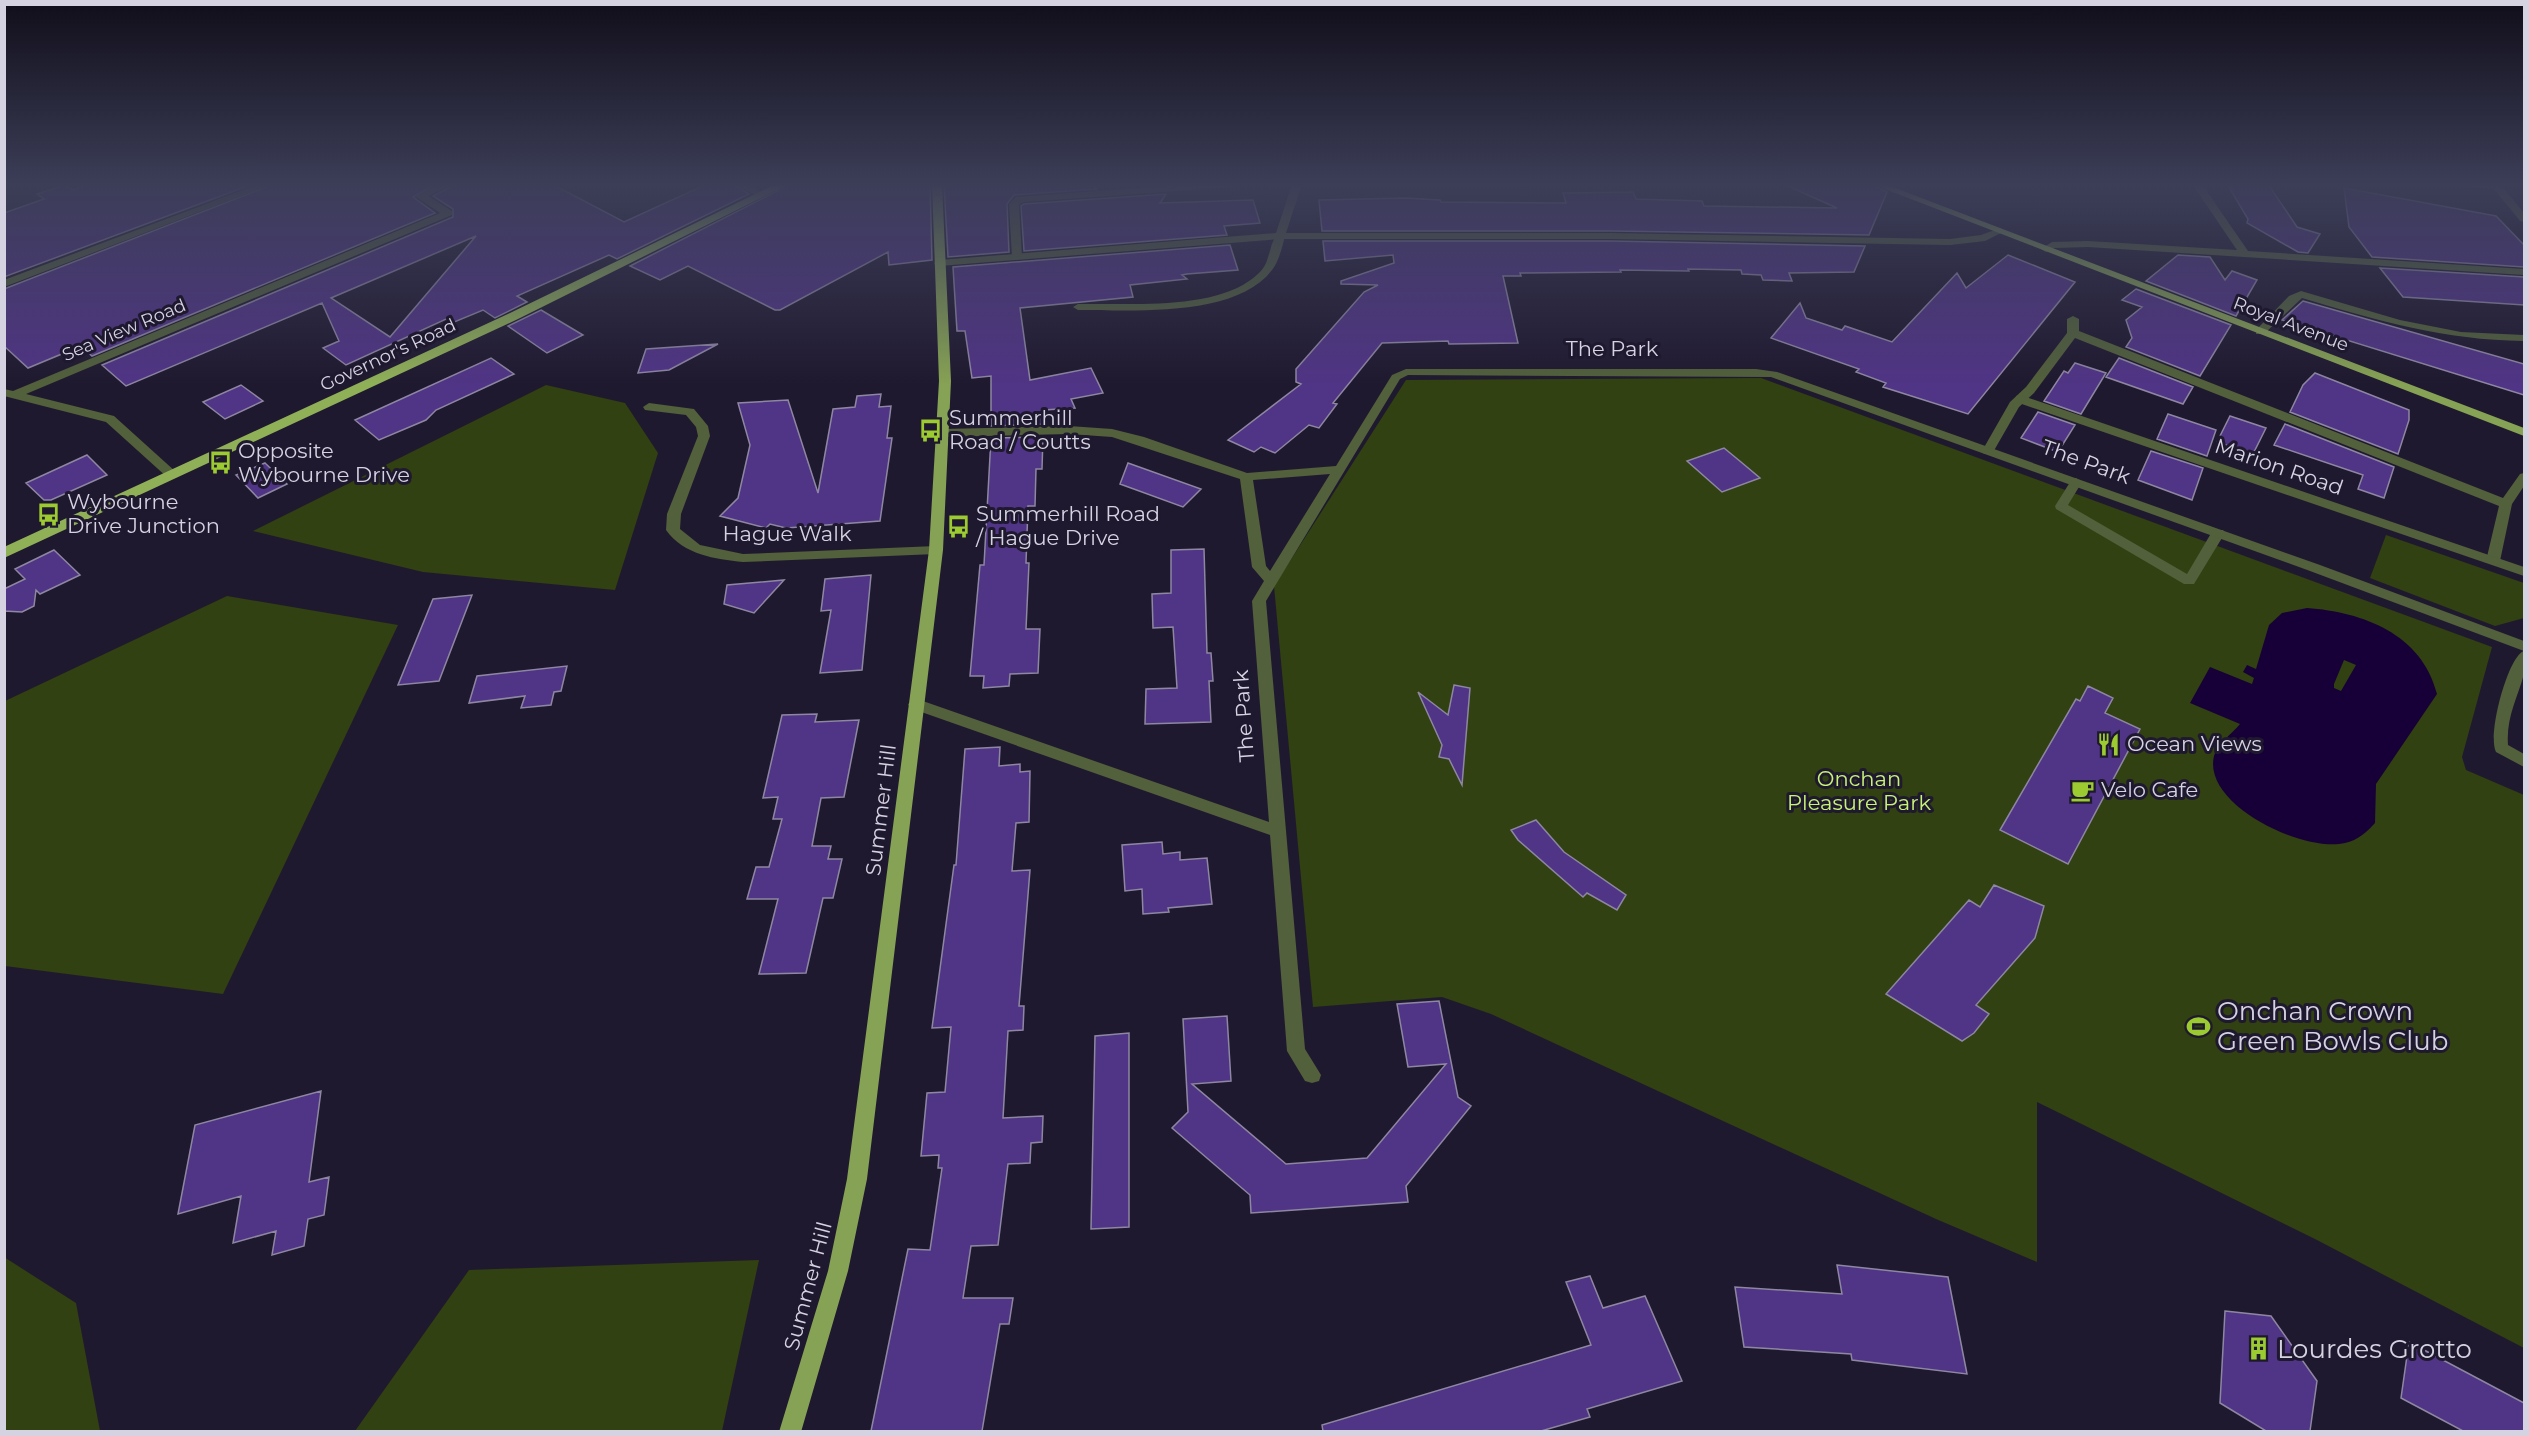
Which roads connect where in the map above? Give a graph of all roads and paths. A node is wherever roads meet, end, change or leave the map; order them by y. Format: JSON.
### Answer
{"nodes":[{"id":1,"x":91,"y":251,"type":"edge"},
{"id":2,"x":356,"y":251,"type":"edge"},
{"id":3,"x":647,"y":251,"type":"edge"},
{"id":4,"x":939,"y":251,"type":"edge"},
{"id":5,"x":1017,"y":251,"type":"edge"},
{"id":6,"x":1092,"y":251,"type":"edge"},
{"id":7,"x":1274,"y":251,"type":"edge"},
{"id":8,"x":2051,"y":251,"type":"edge"},
{"id":9,"x":2188,"y":251,"type":"edge"},
{"id":10,"x":2242,"y":251,"type":"edge"},
{"id":11,"x":2245,"y":255,"type":"junction"},
{"id":12,"x":1017,"y":257,"type":"junction"},
{"id":13,"x":939,"y":262,"type":"junction"},
{"id":14,"x":2524,"y":272,"type":"edge"},
{"id":15,"x":4,"y":284,"type":"edge"},
{"id":16,"x":1078,"y":307,"type":"dead end"},
{"id":17,"x":2073,"y":319,"type":"dead end"},
{"id":18,"x":2260,"y":332,"type":"junction"},
{"id":19,"x":2073,"y":333,"type":"junction"},
{"id":20,"x":2524,"y":338,"type":"edge"},
{"id":21,"x":10,"y":393,"type":"edge"},
{"id":22,"x":2020,"y":399,"type":"junction"},
{"id":23,"x":649,"y":407,"type":"dead end"},
{"id":24,"x":2524,"y":432,"type":"edge"},
{"id":25,"x":943,"y":433,"type":"junction"},
{"id":26,"x":1988,"y":451,"type":"junction"},
{"id":27,"x":1341,"y":469,"type":"junction"},
{"id":28,"x":172,"y":475,"type":"junction"},
{"id":29,"x":1246,"y":477,"type":"junction"},
{"id":30,"x":2524,"y":477,"type":"edge"},
{"id":31,"x":2076,"y":482,"type":"junction"},
{"id":32,"x":2506,"y":504,"type":"junction"},
{"id":33,"x":2218,"y":533,"type":"junction"},
{"id":34,"x":936,"y":550,"type":"junction"},
{"id":35,"x":4,"y":553,"type":"edge"},
{"id":36,"x":2493,"y":561,"type":"junction"},
{"id":37,"x":2524,"y":572,"type":"edge"},
{"id":38,"x":1270,"y":579,"type":"junction"},
{"id":39,"x":2524,"y":646,"type":"edge"},
{"id":40,"x":2524,"y":656,"type":"edge"},
{"id":41,"x":915,"y":704,"type":"junction"},
{"id":42,"x":2524,"y":761,"type":"edge"},
{"id":43,"x":1277,"y":831,"type":"junction"},
{"id":44,"x":1312,"y":1075,"type":"dead end"},
{"id":45,"x":790,"y":1431,"type":"edge"}],
"edges":[{"from":1,"to":15,"type":"street"},
{"from":2,"to":21,"type":"street","name":"Sea View Road"},
{"from":3,"to":28,"type":"highway","name":"Governor's Road"},
{"from":4,"to":13,"type":"main road","name":"Summer Hill"},
{"from":5,"to":12,"type":"street"},
{"from":6,"to":12,"type":"street"},
{"from":7,"to":16,"type":"street"},
{"from":8,"to":18,"type":"main road","name":"Royal Avenue"},
{"from":9,"to":11,"type":"street"},
{"from":10,"to":11,"type":"street"},
{"from":11,"to":14,"type":"street"},
{"from":12,"to":13,"type":"street"},
{"from":13,"to":25,"type":"main road","name":"Summer Hill"},
{"from":17,"to":19,"type":"street"},
{"from":18,"to":20,"type":"street"},
{"from":18,"to":24,"type":"main road","name":"Royal Avenue"},
{"from":19,"to":22,"type":"street"},
{"from":19,"to":32,"type":"street"},
{"from":21,"to":28,"type":"street"},
{"from":22,"to":26,"type":"street"},
{"from":22,"to":36,"type":"street","name":"Marion Road"},
{"from":23,"to":34,"type":"street","name":"Hague Walk"},
{"from":25,"to":29,"type":"street"},
{"from":25,"to":34,"type":"main road","name":"Summer Hill"},
{"from":26,"to":27,"type":"street","name":"The Park"},
{"from":26,"to":31,"type":"street","name":"The Park"},
{"from":27,"to":29,"type":"street"},
{"from":27,"to":38,"type":"street","name":"The Park"},
{"from":28,"to":35,"type":"highway","name":"Governor's Road"},
{"from":29,"to":38,"type":"street"},
{"from":30,"to":32,"type":"street"},
{"from":31,"to":33,"type":"street","name":"The Park"},
{"from":31,"to":33,"type":"street"},
{"from":32,"to":36,"type":"street"},
{"from":33,"to":39,"type":"street","name":"The Park"},
{"from":34,"to":41,"type":"main road","name":"Summer Hill"},
{"from":36,"to":37,"type":"street","name":"Marion Road"},
{"from":38,"to":43,"type":"street","name":"The Park"},
{"from":40,"to":42,"type":"street"},
{"from":41,"to":43,"type":"street"},
{"from":41,"to":45,"type":"main road","name":"Summer Hill"},
{"from":43,"to":44,"type":"street","name":"The Park"}]}
